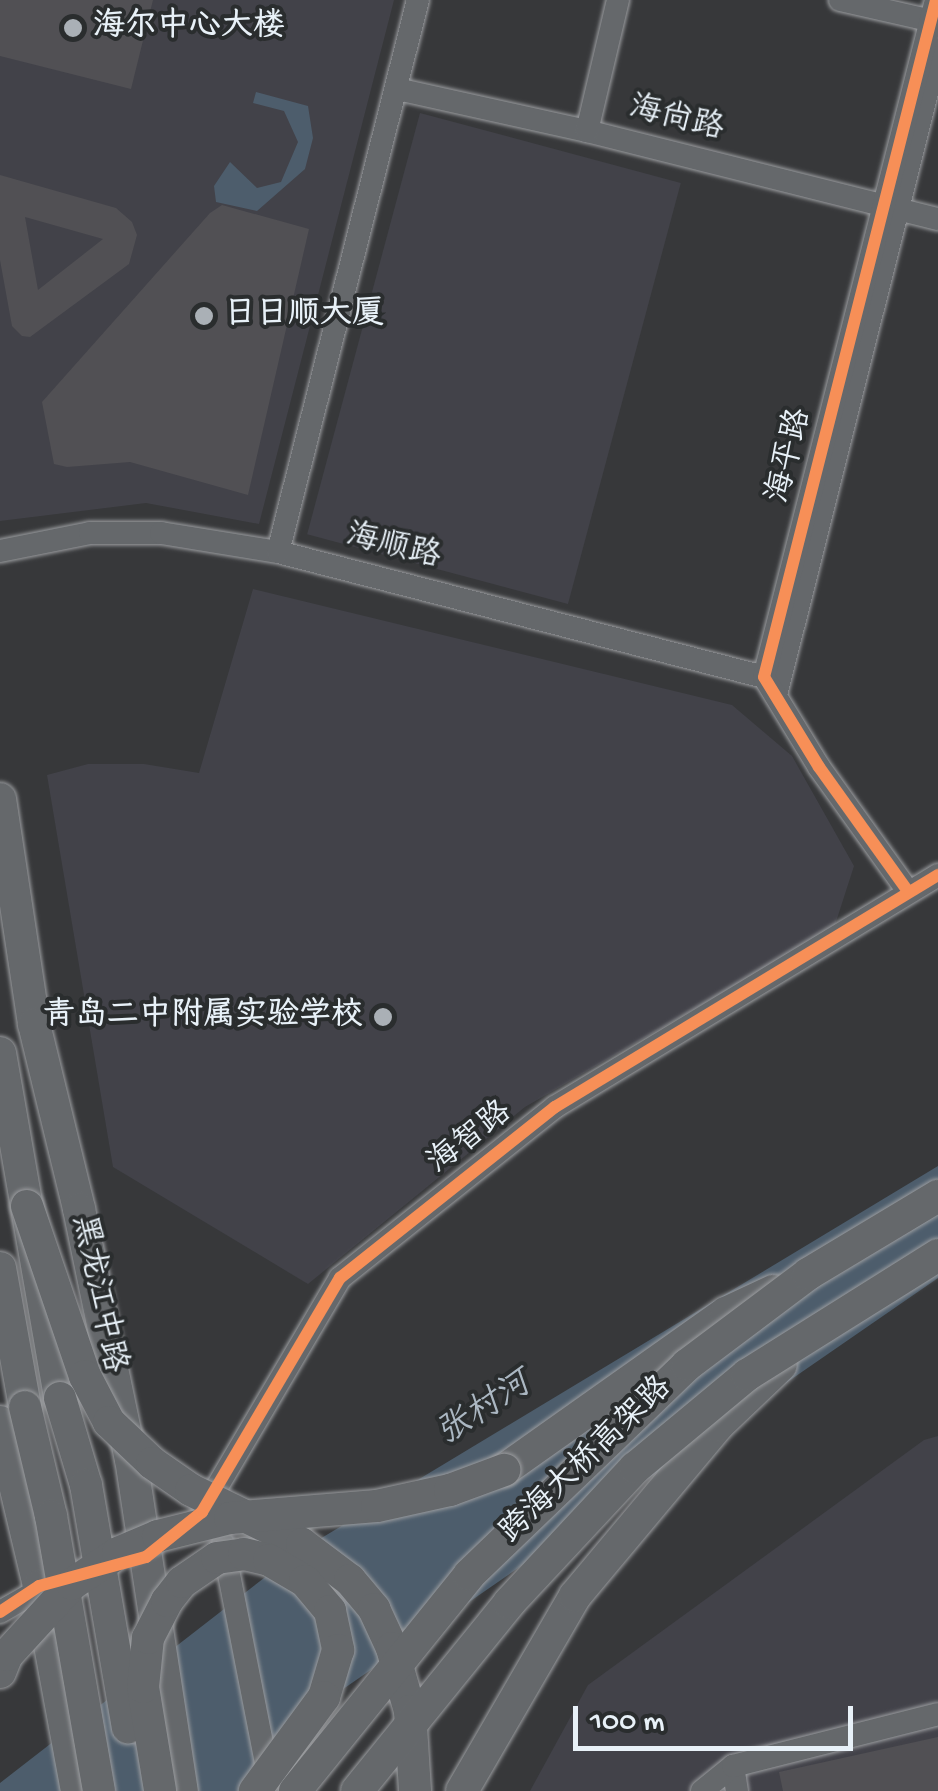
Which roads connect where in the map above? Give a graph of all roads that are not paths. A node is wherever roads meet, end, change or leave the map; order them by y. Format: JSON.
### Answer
{"nodes":[{"id":1,"x":418,"y":0,"type":"edge"},
{"id":2,"x":618,"y":0,"type":"edge"},
{"id":3,"x":840,"y":0,"type":"edge"},
{"id":4,"x":932,"y":10,"type":"edge"},
{"id":5,"x":938,"y":49,"type":"edge"},
{"id":6,"x":397,"y":89,"type":"junction"},
{"id":7,"x":586,"y":130,"type":"junction"},
{"id":8,"x":890,"y":207,"type":"junction"},
{"id":9,"x":938,"y":220,"type":"edge"},
{"id":10,"x":0,"y":552,"type":"edge"},
{"id":11,"x":278,"y":552,"type":"junction"},
{"id":12,"x":770,"y":686,"type":"junction"},
{"id":13,"x":0,"y":799,"type":"edge"},
{"id":14,"x":938,"y":875,"type":"edge"},
{"id":15,"x":907,"y":890,"type":"junction"},
{"id":16,"x":0,"y":1053,"type":"edge"},
{"id":17,"x":934,"y":1197,"type":"edge"},
{"id":18,"x":27,"y":1206,"type":"junction"},
{"id":19,"x":938,"y":1254,"type":"edge"},
{"id":20,"x":0,"y":1268,"type":"edge"},
{"id":21,"x":808,"y":1274,"type":"junction"},
{"id":22,"x":842,"y":1313,"type":"junction"},
{"id":23,"x":0,"y":1422,"type":"edge"},
{"id":24,"x":214,"y":1493,"type":"junction"},
{"id":25,"x":146,"y":1557,"type":"junction"},
{"id":26,"x":39,"y":1586,"type":"junction"},
{"id":27,"x":0,"y":1612,"type":"edge"},
{"id":28,"x":0,"y":1672,"type":"edge"},
{"id":29,"x":938,"y":1714,"type":"edge"},
{"id":30,"x":733,"y":1766,"type":"junction"},
{"id":31,"x":78,"y":1791,"type":"edge"},
{"id":32,"x":99,"y":1791,"type":"edge"},
{"id":33,"x":139,"y":1791,"type":"edge"},
{"id":34,"x":160,"y":1791,"type":"edge"},
{"id":35,"x":182,"y":1791,"type":"edge"},
{"id":36,"x":255,"y":1791,"type":"edge"},
{"id":37,"x":272,"y":1791,"type":"edge"},
{"id":38,"x":295,"y":1791,"type":"edge"},
{"id":39,"x":357,"y":1791,"type":"edge"},
{"id":40,"x":414,"y":1791,"type":"edge"},
{"id":41,"x":462,"y":1791,"type":"edge"},
{"id":42,"x":702,"y":1791,"type":"edge"},
{"id":43,"x":737,"y":1791,"type":"edge"}],
"edges":[{"from":1,"to":6,"type":"street"},
{"from":2,"to":7,"type":"street"},
{"from":3,"to":4,"type":"street"},
{"from":4,"to":8,"type":"street","name":"海平路"},
{"from":5,"to":8,"type":"street","name":"海平路"},
{"from":6,"to":7,"type":"street","name":"海尚路"},
{"from":6,"to":11,"type":"street"},
{"from":7,"to":8,"type":"street","name":"海尚路"},
{"from":8,"to":9,"type":"street","name":"海尚路"},
{"from":8,"to":12,"type":"street","name":"海平路"},
{"from":10,"to":11,"type":"street","name":"海顺路"},
{"from":11,"to":12,"type":"street","name":"海顺路"},
{"from":12,"to":15,"type":"street"},
{"from":13,"to":25,"type":"highway","name":"黑龙江中路"},
{"from":14,"to":15,"type":"street","name":"海智路"},
{"from":15,"to":24,"type":"street","name":"海智路"},
{"from":16,"to":18,"type":"highway","name":"黑龙江中路"},
{"from":17,"to":21,"type":"highway","name":"跨海大桥高架路","bridge":true},
{"from":18,"to":33,"type":"highway","name":"黑龙江中路","bridge":true},
{"from":18,"to":40,"type":"highway","bridge":true},
{"from":19,"to":22,"type":"highway","name":"跨海大桥高架路","bridge":true},
{"from":20,"to":32,"type":"highway","bridge":true},
{"from":21,"to":28,"type":"highway","bridge":true},
{"from":21,"to":38,"type":"highway","name":"跨海大桥高架路","bridge":true},
{"from":22,"to":39,"type":"highway","name":"跨海大桥高架路","bridge":true},
{"from":22,"to":41,"type":"highway","bridge":true},
{"from":23,"to":26,"type":"highway"},
{"from":24,"to":25,"type":"street","name":"海智路"},
{"from":24,"to":37,"type":"street","bridge":true},
{"from":25,"to":26,"type":"street"},
{"from":25,"to":35,"type":"highway","name":"黑龙江中路","bridge":true},
{"from":26,"to":27,"type":"street"},
{"from":26,"to":31,"type":"highway"},
{"from":29,"to":30,"type":"street"},
{"from":30,"to":42,"type":"street"},
{"from":30,"to":43,"type":"street"},
{"from":34,"to":36,"type":"highway","bridge":true}]}
